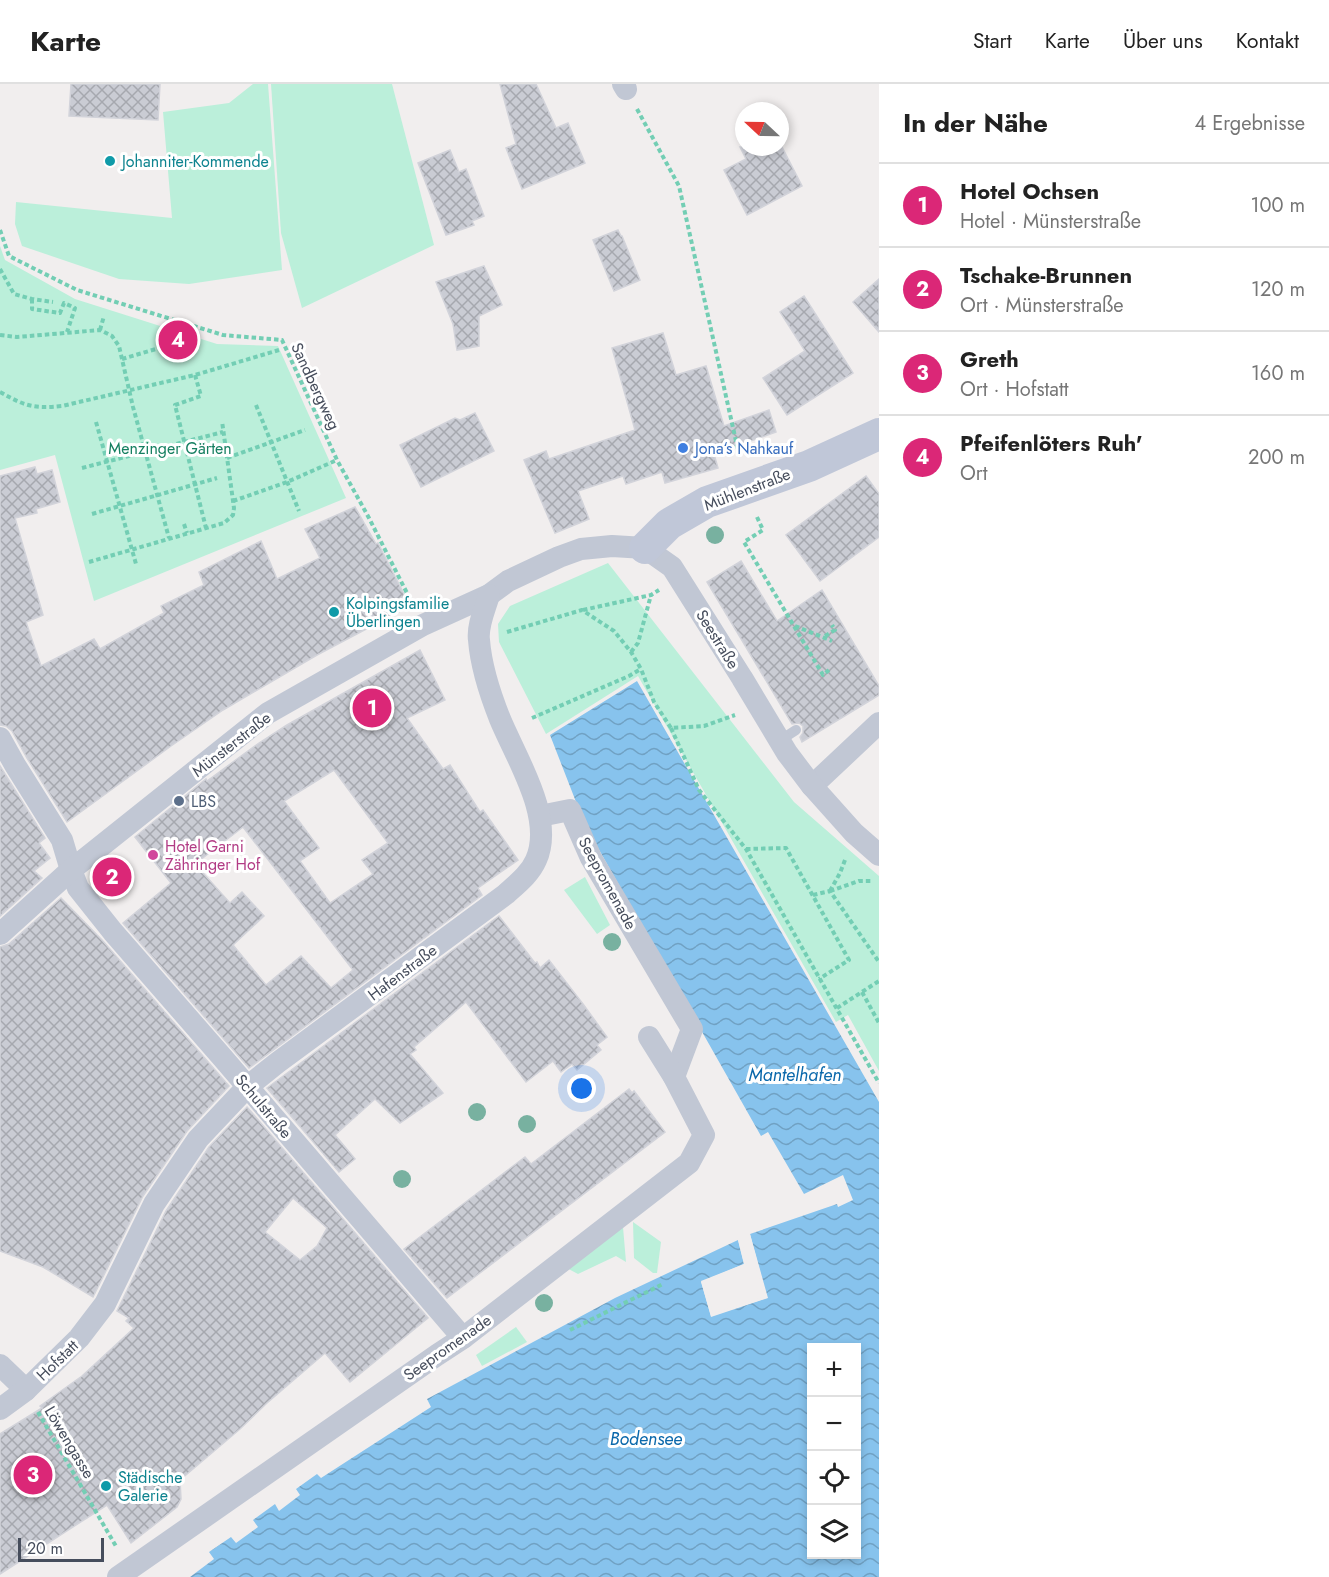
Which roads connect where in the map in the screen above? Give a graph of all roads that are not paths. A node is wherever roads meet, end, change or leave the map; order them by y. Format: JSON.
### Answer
{"nodes":[{"id":1,"x":879,"y":434,"type":"edge"},
{"id":2,"x":645,"y":548,"type":"junction"},
{"id":3,"x":489,"y":596,"type":"junction"},
{"id":4,"x":879,"y":723,"type":"edge"},
{"id":5,"x":0,"y":738,"type":"edge"},
{"id":6,"x":812,"y":786,"type":"junction"},
{"id":7,"x":540,"y":816,"type":"junction"},
{"id":8,"x":879,"y":855,"type":"edge"},
{"id":9,"x":70,"y":870,"type":"junction"},
{"id":10,"x":0,"y":934,"type":"edge"},
{"id":11,"x":649,"y":1037,"type":"dead end"},
{"id":12,"x":674,"y":1077,"type":"junction"},
{"id":13,"x":248,"y":1087,"type":"junction"},
{"id":14,"x":105,"y":1304,"type":"joint"},
{"id":15,"x":463,"y":1338,"type":"junction"},
{"id":16,"x":0,"y":1365,"type":"edge"},
{"id":17,"x":26,"y":1390,"type":"junction"},
{"id":18,"x":0,"y":1408,"type":"edge"},
{"id":19,"x":124,"y":1573,"type":"edge"}],
"edges":[{"from":1,"to":2,"type":"street","name":"Mühlenstraße"},
{"from":2,"to":3,"type":"street"},
{"from":2,"to":6,"type":"street","name":"Seestraße"},
{"from":3,"to":7,"type":"street","name":"Hafenstraße"},
{"from":3,"to":9,"type":"street","name":"Münsterstraße"},
{"from":4,"to":6,"type":"street"},
{"from":5,"to":9,"type":"street","name":"Schulstraße"},
{"from":6,"to":8,"type":"street","name":"Seestraße"},
{"from":7,"to":12,"type":"street","name":"Seepromenade"},
{"from":7,"to":13,"type":"street","name":"Hafenstraße"},
{"from":9,"to":10,"type":"street","name":"Münsterstraße"},
{"from":9,"to":13,"type":"street","name":"Schulstraße"},
{"from":11,"to":12,"type":"street","name":"Seepromenade"},
{"from":12,"to":15,"type":"street","name":"Seepromenade"},
{"from":13,"to":14,"type":"street","name":"Hafenstraße"},
{"from":13,"to":15,"type":"street","name":"Schulstraße"},
{"from":14,"to":17,"type":"street","name":"Hofstatt"},
{"from":15,"to":19,"type":"street","name":"Seepromenade"},
{"from":16,"to":17,"type":"street"},
{"from":17,"to":18,"type":"street","name":"Hofstatt"}]}
